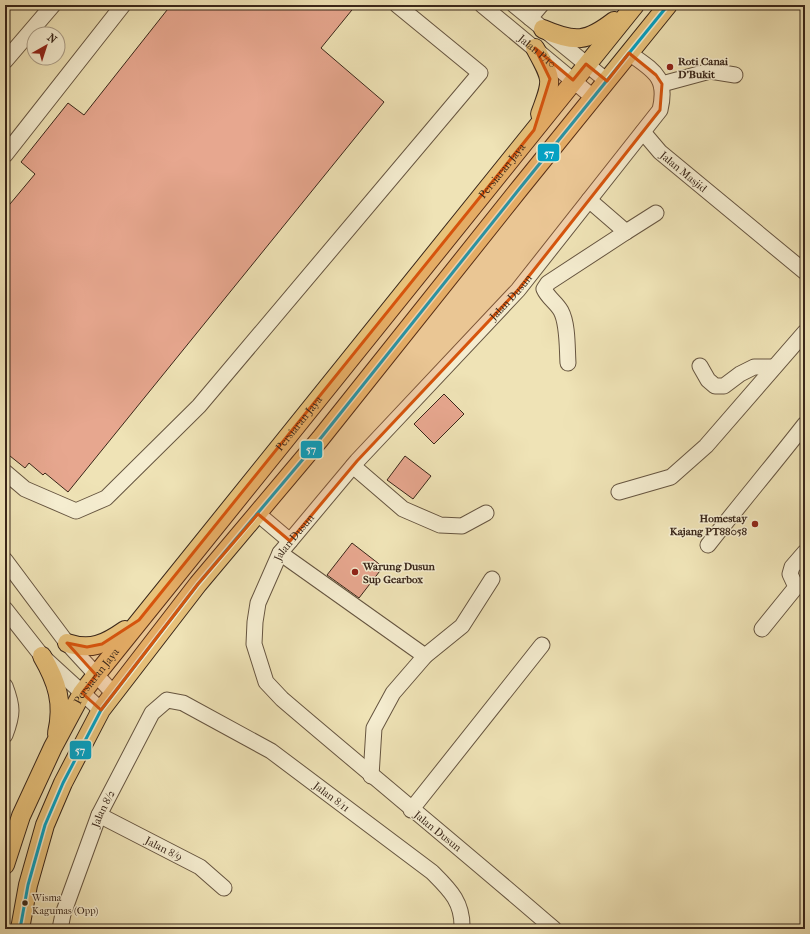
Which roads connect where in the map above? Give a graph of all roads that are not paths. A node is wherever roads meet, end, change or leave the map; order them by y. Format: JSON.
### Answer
{"nodes":[{"id":1,"x":53,"y":5,"type":"edge"},
{"id":2,"x":123,"y":5,"type":"edge"},
{"id":3,"x":397,"y":5,"type":"edge"},
{"id":4,"x":482,"y":5,"type":"edge"},
{"id":5,"x":514,"y":5,"type":"edge"},
{"id":6,"x":541,"y":5,"type":"edge"},
{"id":7,"x":668,"y":5,"type":"edge"},
{"id":8,"x":634,"y":6,"type":"edge"},
{"id":9,"x":537,"y":24,"type":"junction"},
{"id":10,"x":535,"y":48,"type":"junction"},
{"id":11,"x":629,"y":53,"type":"junction"},
{"id":12,"x":5,"y":61,"type":"edge"},
{"id":13,"x":586,"y":64,"type":"junction"},
{"id":14,"x":735,"y":75,"type":"dead end"},
{"id":15,"x":573,"y":80,"type":"junction"},
{"id":16,"x":608,"y":81,"type":"junction"},
{"id":17,"x":662,"y":84,"type":"junction"},
{"id":18,"x":594,"y":98,"type":"junction"},
{"id":19,"x":534,"y":130,"type":"junction"},
{"id":20,"x":643,"y":132,"type":"junction"},
{"id":21,"x":5,"y":155,"type":"edge"},
{"id":22,"x":589,"y":200,"type":"junction"},
{"id":23,"x":656,"y":213,"type":"dead end"},
{"id":24,"x":626,"y":232,"type":"junction"},
{"id":25,"x":802,"y":265,"type":"edge"},
{"id":26,"x":805,"y":332,"type":"edge"},
{"id":27,"x":568,"y":363,"type":"dead end"},
{"id":28,"x":700,"y":366,"type":"dead end"},
{"id":29,"x":774,"y":367,"type":"junction"},
{"id":30,"x":805,"y":424,"type":"edge"},
{"id":31,"x":353,"y":466,"type":"junction"},
{"id":32,"x":5,"y":472,"type":"edge"},
{"id":33,"x":619,"y":492,"type":"dead end"},
{"id":34,"x":486,"y":512,"type":"dead end"},
{"id":35,"x":258,"y":514,"type":"junction"},
{"id":36,"x":290,"y":541,"type":"junction"},
{"id":37,"x":708,"y":545,"type":"dead end"},
{"id":38,"x":805,"y":552,"type":"edge"},
{"id":39,"x":280,"y":553,"type":"junction"},
{"id":40,"x":5,"y":560,"type":"edge"},
{"id":41,"x":492,"y":579,"type":"dead end"},
{"id":42,"x":801,"y":591,"type":"edge"},
{"id":43,"x":5,"y":609,"type":"edge"},
{"id":44,"x":139,"y":620,"type":"junction"},
{"id":45,"x":762,"y":629,"type":"dead end"},
{"id":46,"x":67,"y":643,"type":"junction"},
{"id":47,"x":542,"y":645,"type":"dead end"},
{"id":48,"x":42,"y":656,"type":"junction"},
{"id":49,"x":425,"y":656,"type":"junction"},
{"id":50,"x":96,"y":675,"type":"junction"},
{"id":51,"x":5,"y":686,"type":"edge"},
{"id":52,"x":82,"y":693,"type":"junction"},
{"id":53,"x":113,"y":693,"type":"junction"},
{"id":54,"x":167,"y":700,"type":"joint"},
{"id":55,"x":101,"y":710,"type":"junction"},
{"id":56,"x":5,"y":735,"type":"edge"},
{"id":57,"x":53,"y":747,"type":"junction"},
{"id":58,"x":372,"y":776,"type":"junction"},
{"id":59,"x":411,"y":810,"type":"junction"},
{"id":60,"x":99,"y":815,"type":"junction"},
{"id":61,"x":5,"y":865,"type":"edge"},
{"id":62,"x":224,"y":888,"type":"dead end"},
{"id":63,"x":20,"y":929,"type":"edge"},
{"id":64,"x":60,"y":929,"type":"edge"},
{"id":65,"x":462,"y":929,"type":"edge"},
{"id":66,"x":554,"y":929,"type":"edge"}],
"edges":[{"from":1,"to":12,"type":"street"},
{"from":2,"to":21,"type":"street"},
{"from":3,"to":32,"type":"street"},
{"from":4,"to":10,"type":"street","name":"Jalan P/10"},
{"from":5,"to":9,"type":"street","name":"Jalan P/10"},
{"from":6,"to":9,"type":"street"},
{"from":7,"to":11,"type":"main road","name":"Persiaran Jaya"},
{"from":8,"to":9,"type":"main road"},
{"from":8,"to":13,"type":"main road","name":"Persiaran Jaya"},
{"from":9,"to":13,"type":"street","name":"Jalan P/10"},
{"from":10,"to":15,"type":"street","name":"Jalan P/10"},
{"from":10,"to":19,"type":"main road"},
{"from":11,"to":16,"type":"main road","name":"Persiaran Jaya"},
{"from":11,"to":17,"type":"street"},
{"from":13,"to":15,"type":"main road","name":"Persiaran Jaya"},
{"from":13,"to":16,"type":"street","name":"Jalan P/10"},
{"from":14,"to":17,"type":"street"},
{"from":15,"to":18,"type":"street","name":"Jalan P/10"},
{"from":15,"to":19,"type":"main road","name":"Persiaran Jaya"},
{"from":16,"to":18,"type":"main road","name":"Persiaran Jaya"},
{"from":17,"to":20,"type":"street"},
{"from":18,"to":35,"type":"main road","name":"Persiaran Jaya"},
{"from":19,"to":44,"type":"main road","name":"Persiaran Jaya"},
{"from":20,"to":22,"type":"street","name":"Jalan Dusun"},
{"from":20,"to":25,"type":"street","name":"Jalan Masjid"},
{"from":22,"to":24,"type":"street"},
{"from":22,"to":31,"type":"street","name":"Jalan Dusun"},
{"from":23,"to":24,"type":"street"},
{"from":24,"to":27,"type":"street"},
{"from":26,"to":29,"type":"street"},
{"from":28,"to":29,"type":"street"},
{"from":29,"to":33,"type":"street"},
{"from":30,"to":37,"type":"street"},
{"from":31,"to":34,"type":"street"},
{"from":31,"to":36,"type":"street","name":"Jalan Dusun"},
{"from":35,"to":36,"type":"street"},
{"from":35,"to":53,"type":"main road","name":"Persiaran Jaya"},
{"from":36,"to":39,"type":"street","name":"Jalan Dusun"},
{"from":38,"to":42,"type":"street"},
{"from":39,"to":49,"type":"street"},
{"from":39,"to":58,"type":"street","name":"Jalan Dusun"},
{"from":40,"to":46,"type":"street"},
{"from":41,"to":49,"type":"street"},
{"from":42,"to":45,"type":"street"},
{"from":43,"to":48,"type":"street"},
{"from":44,"to":46,"type":"main road"},
{"from":44,"to":50,"type":"main road","name":"Persiaran Jaya"},
{"from":46,"to":50,"type":"street"},
{"from":47,"to":59,"type":"street"},
{"from":48,"to":52,"type":"street"},
{"from":48,"to":57,"type":"main road"},
{"from":49,"to":58,"type":"street"},
{"from":50,"to":52,"type":"main road","name":"Persiaran Jaya"},
{"from":50,"to":53,"type":"street"},
{"from":51,"to":56,"type":"street"},
{"from":52,"to":55,"type":"street"},
{"from":52,"to":57,"type":"main road","name":"Persiaran Jaya"},
{"from":53,"to":55,"type":"main road","name":"Persiaran Jaya"},
{"from":54,"to":60,"type":"street","name":"Jalan 8/2"},
{"from":54,"to":65,"type":"street","name":"Jalan 8/11"},
{"from":55,"to":63,"type":"main road","name":"Persiaran Jaya"},
{"from":57,"to":61,"type":"main road","name":"Persiaran Jaya"},
{"from":58,"to":59,"type":"street","name":"Jalan Dusun"},
{"from":59,"to":66,"type":"street","name":"Jalan Dusun"},
{"from":60,"to":62,"type":"street","name":"Jalan 8/9"},
{"from":60,"to":64,"type":"street","name":"Jalan 8/2"}]}
